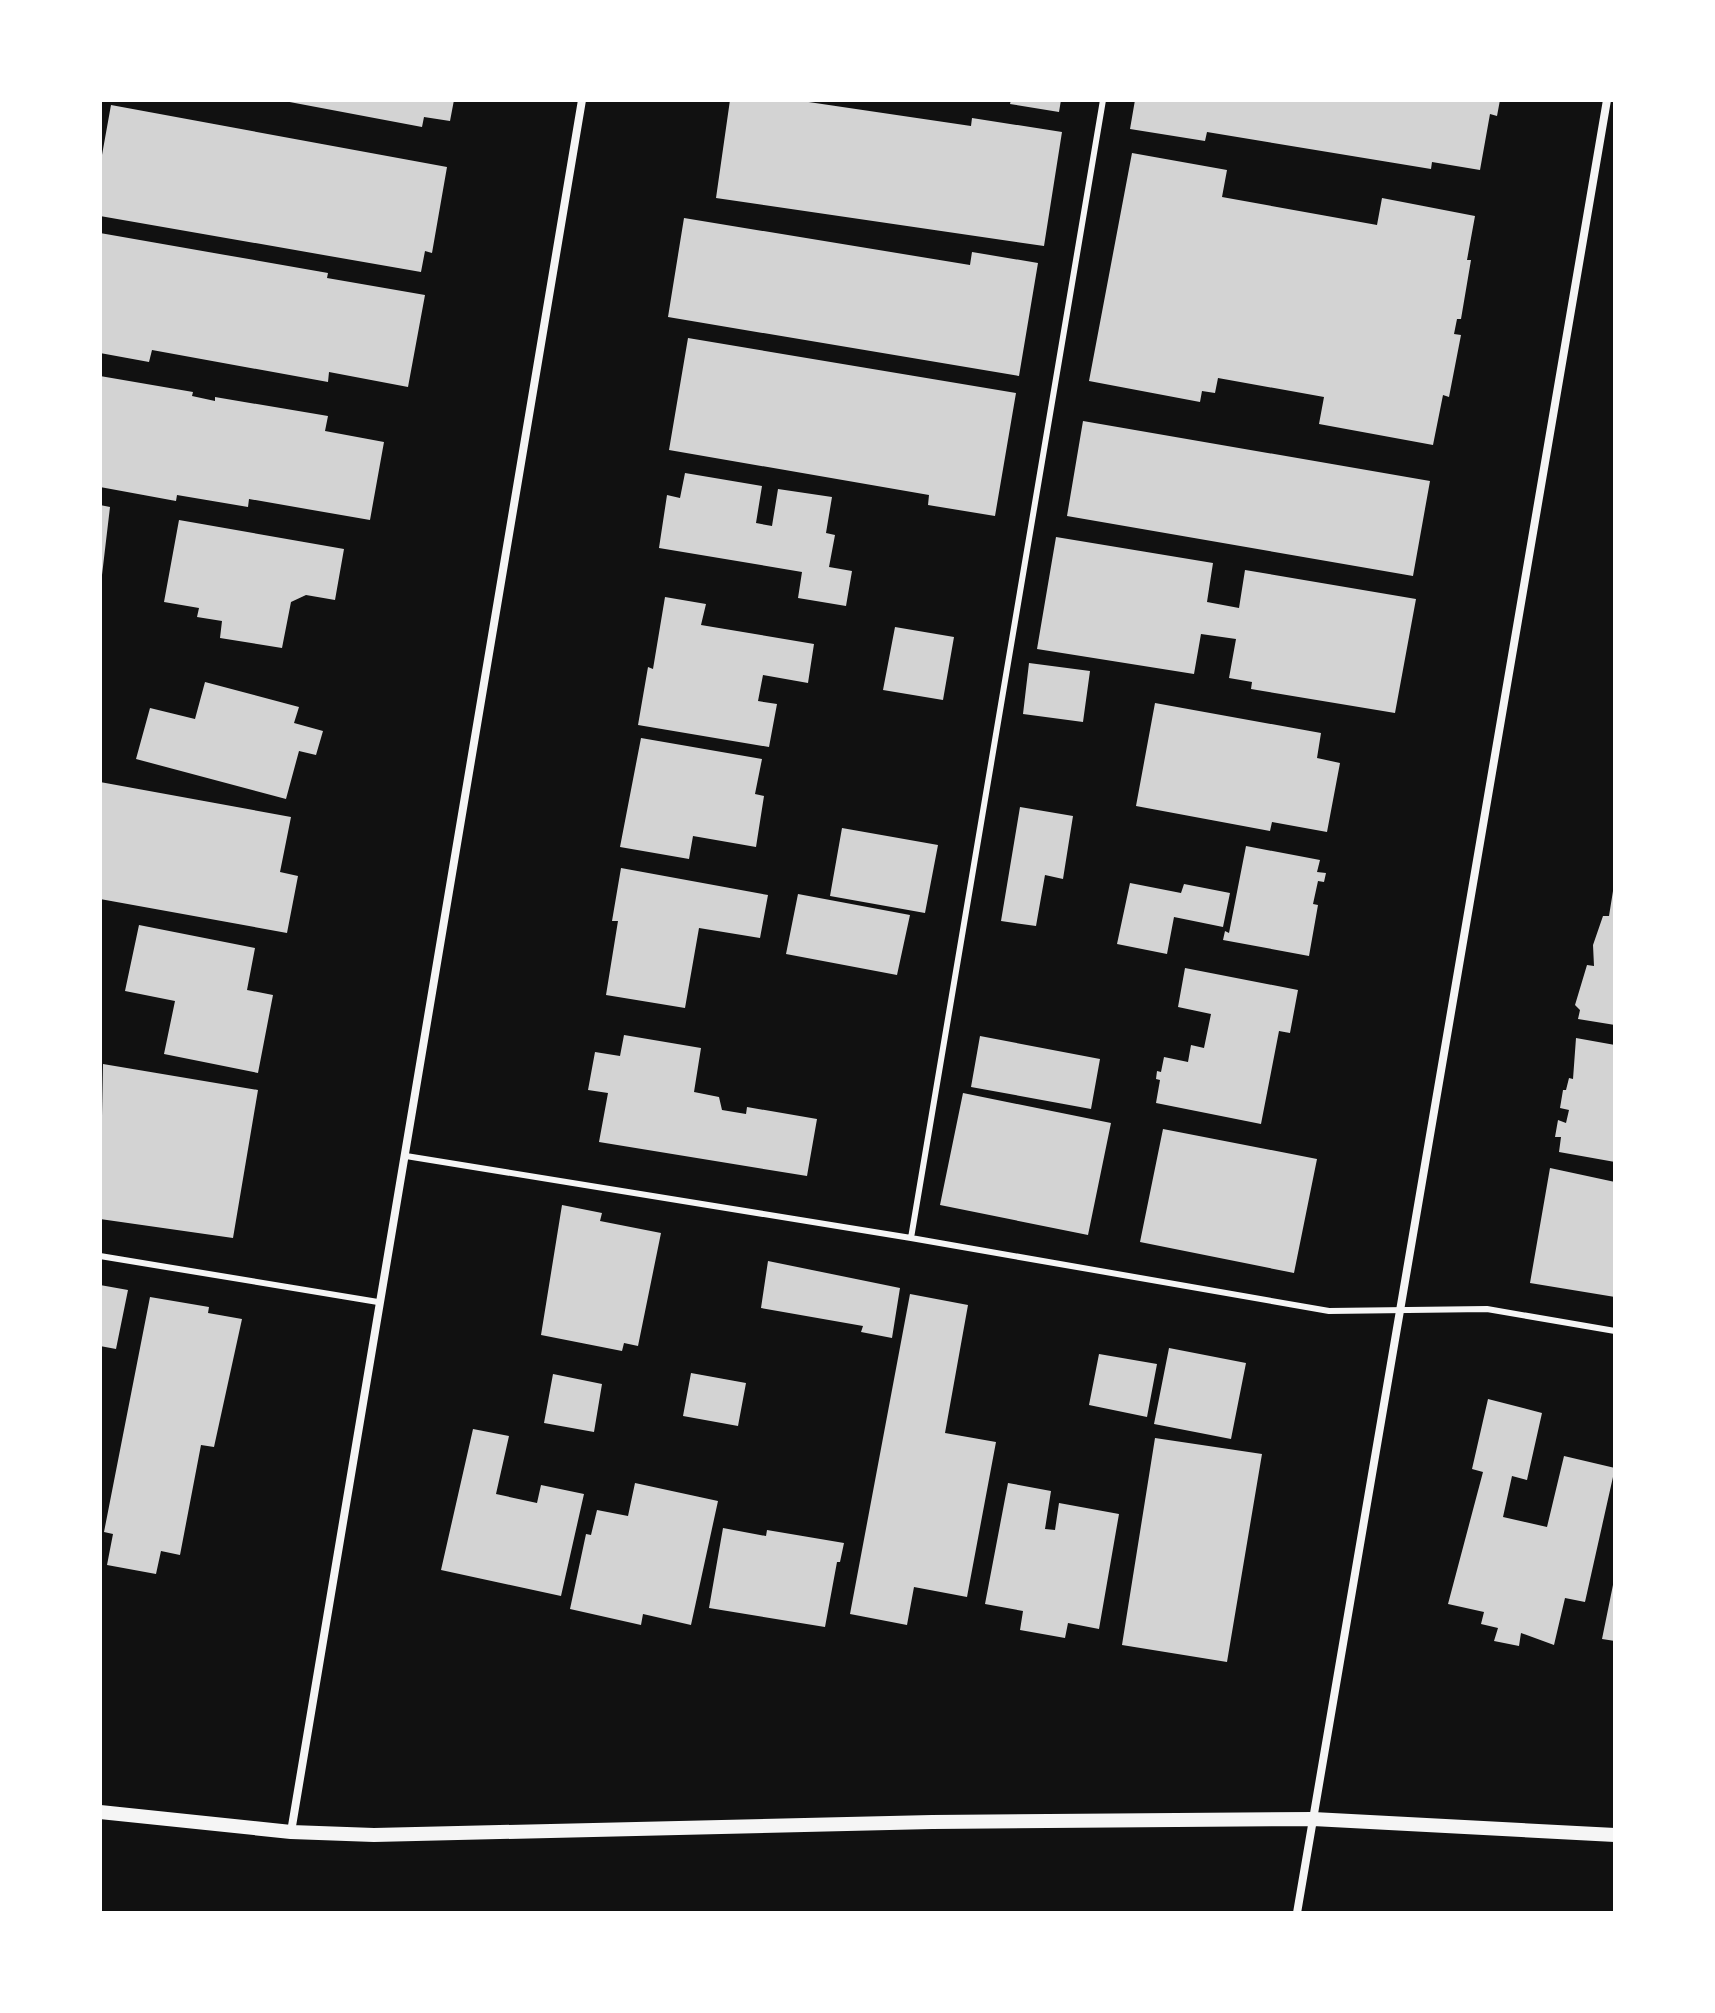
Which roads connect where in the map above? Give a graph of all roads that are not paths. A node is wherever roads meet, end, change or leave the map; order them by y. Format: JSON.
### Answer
{"nodes":[{"id":1,"x":582,"y":100,"type":"edge"},
{"id":2,"x":1103,"y":100,"type":"edge"},
{"id":3,"x":1607,"y":100,"type":"edge"},
{"id":4,"x":406,"y":1156,"type":"junction"},
{"id":5,"x":911,"y":1238,"type":"junction"},
{"id":6,"x":100,"y":1256,"type":"edge"},
{"id":7,"x":378,"y":1302,"type":"junction"},
{"id":8,"x":1401,"y":1310,"type":"junction"},
{"id":9,"x":1615,"y":1331,"type":"edge"},
{"id":10,"x":100,"y":1812,"type":"edge"},
{"id":11,"x":1313,"y":1819,"type":"junction"},
{"id":12,"x":291,"y":1832,"type":"junction"},
{"id":13,"x":1615,"y":1835,"type":"edge"},
{"id":14,"x":1297,"y":1913,"type":"edge"}],
"edges":[{"from":1,"to":4,"type":"street"},
{"from":2,"to":5,"type":"lane"},
{"from":3,"to":8,"type":"street"},
{"from":4,"to":5,"type":"lane"},
{"from":4,"to":7,"type":"street"},
{"from":5,"to":8,"type":"lane"},
{"from":6,"to":7,"type":"lane"},
{"from":7,"to":12,"type":"street"},
{"from":8,"to":9,"type":"lane"},
{"from":8,"to":11,"type":"street"},
{"from":10,"to":12,"type":"street"},
{"from":11,"to":12,"type":"street"},
{"from":11,"to":13,"type":"street"},
{"from":11,"to":14,"type":"street"}]}
